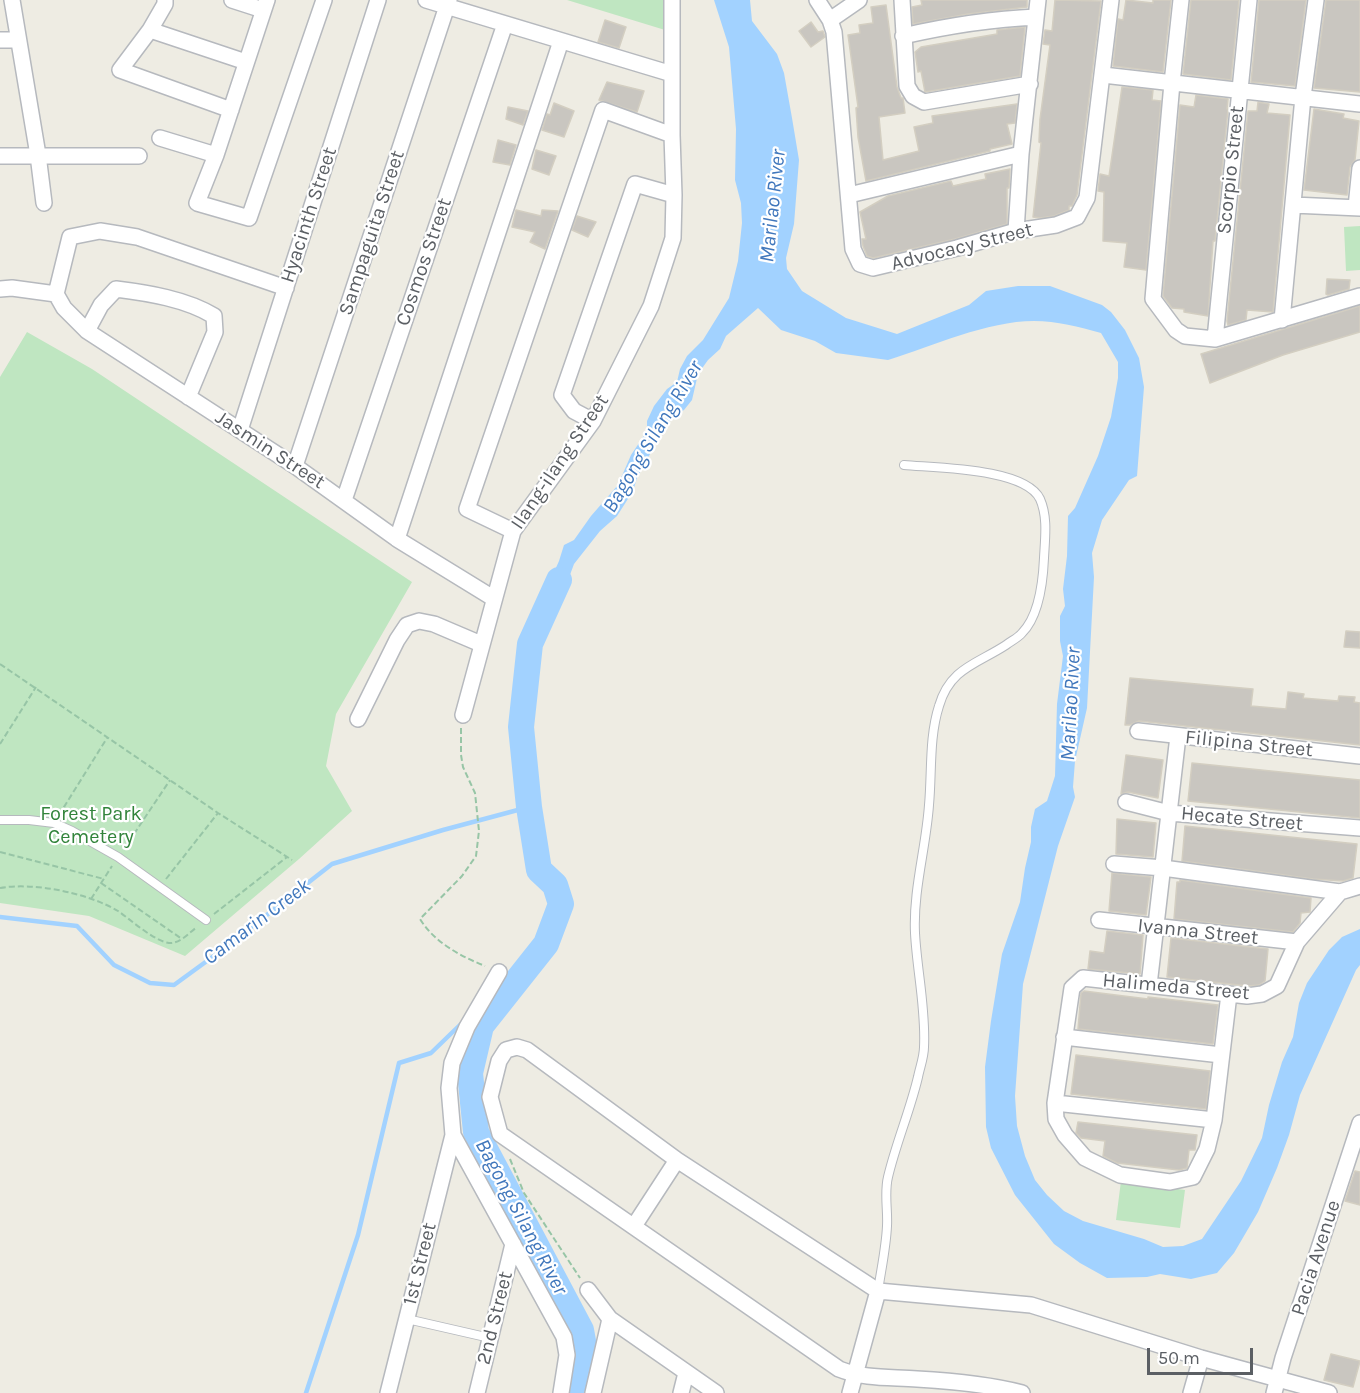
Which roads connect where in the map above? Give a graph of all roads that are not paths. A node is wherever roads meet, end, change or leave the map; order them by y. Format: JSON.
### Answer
{"nodes":[{"id":1,"x":12,"y":0,"type":"edge"},
{"id":2,"x":165,"y":0,"type":"edge"},
{"id":3,"x":232,"y":0,"type":"edge"},
{"id":4,"x":324,"y":0,"type":"edge"},
{"id":5,"x":378,"y":0,"type":"edge"},
{"id":6,"x":426,"y":0,"type":"edge"},
{"id":7,"x":672,"y":0,"type":"edge"},
{"id":8,"x":817,"y":0,"type":"edge"},
{"id":9,"x":859,"y":0,"type":"edge"},
{"id":10,"x":902,"y":0,"type":"edge"},
{"id":11,"x":1038,"y":0,"type":"edge"},
{"id":12,"x":1111,"y":0,"type":"edge"},
{"id":13,"x":1181,"y":0,"type":"edge"},
{"id":14,"x":1249,"y":0,"type":"edge"},
{"id":15,"x":1316,"y":0,"type":"edge"},
{"id":16,"x":448,"y":3,"type":"edge"},
{"id":17,"x":265,"y":5,"type":"edge"},
{"id":18,"x":1036,"y":17,"type":"junction"},
{"id":19,"x":831,"y":20,"type":"junction"},
{"id":20,"x":505,"y":24,"type":"junction"},
{"id":21,"x":150,"y":30,"type":"junction"},
{"id":22,"x":903,"y":36,"type":"junction"},
{"id":23,"x":0,"y":40,"type":"edge"},
{"id":24,"x":17,"y":40,"type":"junction"},
{"id":25,"x":561,"y":41,"type":"junction"},
{"id":26,"x":246,"y":62,"type":"junction"},
{"id":27,"x":672,"y":74,"type":"junction"},
{"id":28,"x":1103,"y":75,"type":"junction"},
{"id":29,"x":1172,"y":83,"type":"junction"},
{"id":30,"x":1030,"y":84,"type":"junction"},
{"id":31,"x":1239,"y":91,"type":"junction"},
{"id":32,"x":1304,"y":97,"type":"junction"},
{"id":33,"x":1360,"y":104,"type":"edge"},
{"id":34,"x":231,"y":110,"type":"junction"},
{"id":35,"x":672,"y":135,"type":"junction"},
{"id":36,"x":160,"y":138,"type":"dead end"},
{"id":37,"x":216,"y":154,"type":"junction"},
{"id":38,"x":1021,"y":154,"type":"junction"},
{"id":39,"x":38,"y":155,"type":"junction"},
{"id":40,"x":0,"y":156,"type":"edge"},
{"id":41,"x":139,"y":156,"type":"dead end"},
{"id":42,"x":1360,"y":168,"type":"edge"},
{"id":43,"x":674,"y":195,"type":"junction"},
{"id":44,"x":849,"y":195,"type":"junction"},
{"id":45,"x":44,"y":203,"type":"dead end"},
{"id":46,"x":1293,"y":205,"type":"junction"},
{"id":47,"x":1358,"y":208,"type":"edge"},
{"id":48,"x":1016,"y":231,"type":"junction"},
{"id":49,"x":286,"y":288,"type":"junction"},
{"id":50,"x":0,"y":289,"type":"edge"},
{"id":51,"x":56,"y":294,"type":"junction"},
{"id":52,"x":1360,"y":296,"type":"edge"},
{"id":53,"x":1282,"y":320,"type":"junction"},
{"id":54,"x":87,"y":331,"type":"junction"},
{"id":55,"x":1215,"y":339,"type":"junction"},
{"id":56,"x":188,"y":397,"type":"junction"},
{"id":57,"x":593,"y":421,"type":"junction"},
{"id":58,"x":240,"y":430,"type":"junction"},
{"id":59,"x":904,"y":465,"type":"dead end"},
{"id":60,"x":295,"y":466,"type":"junction"},
{"id":61,"x":344,"y":500,"type":"junction"},
{"id":62,"x":513,"y":531,"type":"junction"},
{"id":63,"x":398,"y":539,"type":"junction"},
{"id":64,"x":493,"y":598,"type":"junction"},
{"id":65,"x":481,"y":644,"type":"junction"},
{"id":66,"x":463,"y":715,"type":"road end"},
{"id":67,"x":358,"y":719,"type":"dead end"},
{"id":68,"x":1138,"y":731,"type":"dead end"},
{"id":69,"x":1178,"y":736,"type":"junction"},
{"id":70,"x":1360,"y":756,"type":"edge"},
{"id":71,"x":1126,"y":802,"type":"dead end"},
{"id":72,"x":1169,"y":813,"type":"junction"},
{"id":73,"x":0,"y":820,"type":"edge"},
{"id":74,"x":1360,"y":828,"type":"edge"},
{"id":75,"x":1114,"y":864,"type":"dead end"},
{"id":76,"x":1163,"y":868,"type":"junction"},
{"id":77,"x":1360,"y":886,"type":"edge"},
{"id":78,"x":1340,"y":892,"type":"junction"},
{"id":79,"x":206,"y":920,"type":"dead end"},
{"id":80,"x":1099,"y":920,"type":"dead end"},
{"id":81,"x":1156,"y":928,"type":"junction"},
{"id":82,"x":1297,"y":942,"type":"junction"},
{"id":83,"x":499,"y":972,"type":"road end"},
{"id":84,"x":1149,"y":985,"type":"junction"},
{"id":85,"x":1229,"y":994,"type":"junction"},
{"id":86,"x":1065,"y":1037,"type":"junction"},
{"id":87,"x":1221,"y":1055,"type":"junction"},
{"id":88,"x":1055,"y":1103,"type":"junction"},
{"id":89,"x":1214,"y":1120,"type":"junction"},
{"id":90,"x":1360,"y":1123,"type":"edge"},
{"id":91,"x":453,"y":1135,"type":"junction"},
{"id":92,"x":677,"y":1160,"type":"junction"},
{"id":93,"x":634,"y":1226,"type":"junction"},
{"id":94,"x":513,"y":1244,"type":"junction"},
{"id":95,"x":588,"y":1290,"type":"road end"},
{"id":96,"x":878,"y":1291,"type":"junction"},
{"id":97,"x":610,"y":1318,"type":"junction"},
{"id":98,"x":407,"y":1319,"type":"junction"},
{"id":99,"x":490,"y":1338,"type":"junction"},
{"id":100,"x":1201,"y":1358,"type":"junction"},
{"id":101,"x":686,"y":1373,"type":"junction"},
{"id":102,"x":854,"y":1375,"type":"junction"},
{"id":103,"x":940,"y":1387,"type":"edge"},
{"id":104,"x":1276,"y":1387,"type":"edge"},
{"id":105,"x":388,"y":1393,"type":"edge"},
{"id":106,"x":477,"y":1393,"type":"edge"},
{"id":107,"x":561,"y":1393,"type":"edge"},
{"id":108,"x":593,"y":1393,"type":"edge"},
{"id":109,"x":681,"y":1393,"type":"edge"},
{"id":110,"x":716,"y":1393,"type":"edge"},
{"id":111,"x":850,"y":1393,"type":"edge"},
{"id":112,"x":1022,"y":1393,"type":"edge"},
{"id":113,"x":1191,"y":1393,"type":"edge"},
{"id":114,"x":1329,"y":1393,"type":"edge"}],
"edges":[{"from":1,"to":24,"type":"street"},
{"from":2,"to":21,"type":"street"},
{"from":3,"to":17,"type":"street"},
{"from":4,"to":37,"type":"street"},
{"from":5,"to":49,"type":"street","name":"Hyacinth Street"},
{"from":6,"to":16,"type":"street"},
{"from":7,"to":27,"type":"street","name":"Ilang-ilang Street"},
{"from":8,"to":19,"type":"street","name":"Advocacy Street"},
{"from":9,"to":19,"type":"street"},
{"from":10,"to":22,"type":"street"},
{"from":11,"to":18,"type":"street"},
{"from":12,"to":28,"type":"street","name":"Advocacy Street"},
{"from":13,"to":29,"type":"street"},
{"from":14,"to":31,"type":"street","name":"Scorpio Street"},
{"from":15,"to":32,"type":"street"},
{"from":16,"to":20,"type":"street"},
{"from":16,"to":60,"type":"street","name":"Sampaguita Street"},
{"from":17,"to":26,"type":"street"},
{"from":18,"to":22,"type":"street"},
{"from":18,"to":30,"type":"street"},
{"from":19,"to":44,"type":"street","name":"Advocacy Street"},
{"from":20,"to":25,"type":"street"},
{"from":20,"to":61,"type":"street","name":"Cosmos Street"},
{"from":21,"to":26,"type":"street"},
{"from":21,"to":34,"type":"street"},
{"from":22,"to":30,"type":"street"},
{"from":23,"to":24,"type":"street"},
{"from":24,"to":39,"type":"street"},
{"from":25,"to":27,"type":"street"},
{"from":25,"to":63,"type":"street"},
{"from":26,"to":34,"type":"street"},
{"from":27,"to":35,"type":"street","name":"Ilang-ilang Street"},
{"from":28,"to":29,"type":"street"},
{"from":28,"to":48,"type":"street","name":"Advocacy Street"},
{"from":29,"to":31,"type":"street"},
{"from":29,"to":55,"type":"street"},
{"from":30,"to":38,"type":"street"},
{"from":31,"to":32,"type":"street"},
{"from":31,"to":55,"type":"street","name":"Scorpio Street"},
{"from":32,"to":33,"type":"street"},
{"from":32,"to":46,"type":"street"},
{"from":34,"to":37,"type":"street"},
{"from":35,"to":43,"type":"street","name":"Ilang-ilang Street"},
{"from":35,"to":62,"type":"street"},
{"from":36,"to":37,"type":"street"},
{"from":38,"to":44,"type":"street"},
{"from":38,"to":48,"type":"street"},
{"from":39,"to":40,"type":"street"},
{"from":39,"to":41,"type":"street"},
{"from":39,"to":45,"type":"street"},
{"from":42,"to":47,"type":"street"},
{"from":43,"to":57,"type":"street","name":"Ilang-ilang Street"},
{"from":43,"to":57,"type":"street"},
{"from":44,"to":48,"type":"street","name":"Advocacy Street"},
{"from":46,"to":47,"type":"street"},
{"from":46,"to":53,"type":"street"},
{"from":49,"to":51,"type":"street"},
{"from":49,"to":58,"type":"street","name":"Hyacinth Street"},
{"from":50,"to":51,"type":"street"},
{"from":51,"to":54,"type":"street","name":"Jasmin Street"},
{"from":52,"to":53,"type":"street"},
{"from":53,"to":55,"type":"street"},
{"from":54,"to":56,"type":"street","name":"Jasmin Street"},
{"from":54,"to":56,"type":"street"},
{"from":56,"to":58,"type":"street","name":"Jasmin Street"},
{"from":57,"to":62,"type":"street","name":"Ilang-ilang Street"},
{"from":58,"to":60,"type":"street","name":"Jasmin Street"},
{"from":59,"to":96,"type":"lane"},
{"from":60,"to":61,"type":"street","name":"Jasmin Street"},
{"from":61,"to":63,"type":"street","name":"Jasmin Street"},
{"from":62,"to":64,"type":"street","name":"Ilang-ilang Street"},
{"from":63,"to":64,"type":"street","name":"Jasmin Street"},
{"from":64,"to":65,"type":"street","name":"Ilang-ilang Street"},
{"from":65,"to":66,"type":"street","name":"Ilang-ilang Street"},
{"from":65,"to":67,"type":"street"},
{"from":68,"to":69,"type":"street","name":"Filipina Street"},
{"from":69,"to":70,"type":"street","name":"Filipina Street"},
{"from":69,"to":72,"type":"street"},
{"from":71,"to":72,"type":"street","name":"Hecate Street"},
{"from":72,"to":74,"type":"street","name":"Hecate Street"},
{"from":72,"to":76,"type":"street"},
{"from":73,"to":79,"type":"lane"},
{"from":75,"to":76,"type":"street"},
{"from":76,"to":78,"type":"street"},
{"from":76,"to":81,"type":"street"},
{"from":77,"to":78,"type":"street"},
{"from":78,"to":82,"type":"street","name":"Halimeda Street"},
{"from":80,"to":81,"type":"street","name":"Ivanna Street"},
{"from":81,"to":82,"type":"street","name":"Ivanna Street"},
{"from":81,"to":84,"type":"street"},
{"from":82,"to":85,"type":"street","name":"Halimeda Street"},
{"from":83,"to":91,"type":"street"},
{"from":84,"to":85,"type":"street","name":"Halimeda Street"},
{"from":84,"to":86,"type":"street","name":"Halimeda Street"},
{"from":85,"to":87,"type":"street"},
{"from":86,"to":87,"type":"street"},
{"from":86,"to":88,"type":"street"},
{"from":87,"to":89,"type":"street"},
{"from":88,"to":89,"type":"street"},
{"from":88,"to":89,"type":"street"},
{"from":90,"to":104,"type":"street","name":"Pacia Avenue"},
{"from":91,"to":94,"type":"street"},
{"from":91,"to":98,"type":"street","name":"1st Street"},
{"from":92,"to":93,"type":"street"},
{"from":92,"to":93,"type":"street"},
{"from":92,"to":96,"type":"street"},
{"from":93,"to":102,"type":"street"},
{"from":94,"to":99,"type":"street","name":"2nd Street"},
{"from":94,"to":107,"type":"street"},
{"from":95,"to":97,"type":"street"},
{"from":96,"to":100,"type":"street"},
{"from":96,"to":102,"type":"street"},
{"from":97,"to":101,"type":"street"},
{"from":97,"to":108,"type":"street"},
{"from":98,"to":99,"type":"lane"},
{"from":98,"to":105,"type":"street","name":"1st Street"},
{"from":99,"to":106,"type":"street","name":"2nd Street"},
{"from":100,"to":104,"type":"street"},
{"from":100,"to":113,"type":"street"},
{"from":101,"to":109,"type":"street"},
{"from":101,"to":110,"type":"street"},
{"from":102,"to":103,"type":"street"},
{"from":102,"to":111,"type":"street"},
{"from":103,"to":112,"type":"street"},
{"from":104,"to":114,"type":"street"}]}
